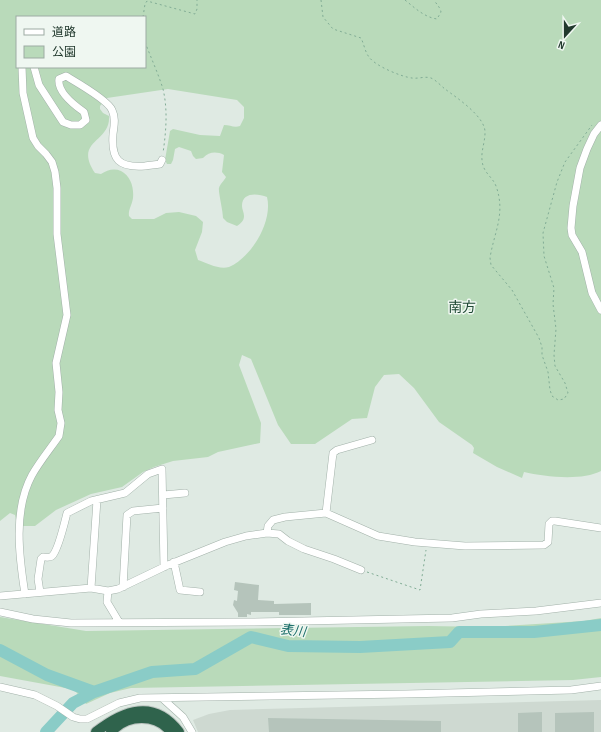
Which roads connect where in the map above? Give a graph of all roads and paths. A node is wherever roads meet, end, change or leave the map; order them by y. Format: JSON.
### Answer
{"nodes":[{"id":1,"x":197,"y":0,"type":"edge"},
{"id":2,"x":321,"y":0,"type":"edge"},
{"id":3,"x":405,"y":0,"type":"edge"},
{"id":4,"x":434,"y":0,"type":"edge"},
{"id":5,"x":143,"y":16,"type":"edge"},
{"id":6,"x":146,"y":45,"type":"edge"},
{"id":7,"x":22,"y":68,"type":"edge"},
{"id":8,"x":34,"y":68,"type":"edge"},
{"id":9,"x":599,"y":124,"type":"edge"},
{"id":10,"x":162,"y":160,"type":"joint"},
{"id":11,"x":601,"y":310,"type":"edge"},
{"id":12,"x":372,"y":440,"type":"dead end"},
{"id":13,"x":185,"y":493,"type":"dead end"},
{"id":14,"x":163,"y":495,"type":"junction"},
{"id":15,"x":97,"y":500,"type":"junction"},
{"id":16,"x":163,"y":508,"type":"junction"},
{"id":17,"x":326,"y":513,"type":"junction"},
{"id":18,"x":601,"y":528,"type":"edge"},
{"id":19,"x":267,"y":533,"type":"junction"},
{"id":20,"x":427,"y":543,"type":"junction"},
{"id":21,"x":174,"y":562,"type":"junction"},
{"id":22,"x":164,"y":567,"type":"junction"},
{"id":23,"x":361,"y":570,"type":"joint"},
{"id":24,"x":123,"y":587,"type":"junction"},
{"id":25,"x":91,"y":588,"type":"junction"},
{"id":26,"x":108,"y":591,"type":"junction"},
{"id":27,"x":40,"y":592,"type":"junction"},
{"id":28,"x":200,"y":592,"type":"dead end"},
{"id":29,"x":25,"y":594,"type":"junction"},
{"id":30,"x":0,"y":596,"type":"edge"},
{"id":31,"x":601,"y":603,"type":"edge"},
{"id":32,"x":0,"y":612,"type":"edge"},
{"id":33,"x":119,"y":622,"type":"junction"},
{"id":34,"x":601,"y":686,"type":"edge"},
{"id":35,"x":0,"y":687,"type":"edge"},
{"id":36,"x":162,"y":698,"type":"junction"},
{"id":37,"x":96,"y":732,"type":"edge"},
{"id":38,"x":112,"y":732,"type":"edge"},
{"id":39,"x":171,"y":732,"type":"edge"},
{"id":40,"x":179,"y":732,"type":"edge"},
{"id":41,"x":192,"y":732,"type":"edge"}],
"edges":[{"from":1,"to":5,"type":"path"},
{"from":2,"to":9,"type":"path"},
{"from":3,"to":4,"type":"path"},
{"from":6,"to":10,"type":"path"},
{"from":7,"to":29,"type":"street"},
{"from":8,"to":10,"type":"street"},
{"from":9,"to":11,"type":"street"},
{"from":12,"to":17,"type":"street"},
{"from":13,"to":14,"type":"street"},
{"from":14,"to":15,"type":"street"},
{"from":14,"to":16,"type":"street"},
{"from":15,"to":25,"type":"street"},
{"from":15,"to":27,"type":"street"},
{"from":16,"to":22,"type":"street"},
{"from":16,"to":24,"type":"street"},
{"from":17,"to":19,"type":"street"},
{"from":17,"to":20,"type":"street"},
{"from":18,"to":20,"type":"street"},
{"from":19,"to":21,"type":"street"},
{"from":19,"to":23,"type":"street"},
{"from":20,"to":23,"type":"path"},
{"from":21,"to":22,"type":"street"},
{"from":21,"to":28,"type":"street"},
{"from":22,"to":24,"type":"street"},
{"from":24,"to":26,"type":"street"},
{"from":25,"to":26,"type":"street"},
{"from":25,"to":27,"type":"street"},
{"from":26,"to":33,"type":"street"},
{"from":27,"to":29,"type":"street"},
{"from":29,"to":30,"type":"street"},
{"from":31,"to":33,"type":"street"},
{"from":32,"to":33,"type":"street"},
{"from":34,"to":36,"type":"street"},
{"from":35,"to":36,"type":"street"},
{"from":36,"to":41,"type":"street"},
{"from":37,"to":40,"type":"highway"},
{"from":38,"to":39,"type":"highway"}]}
